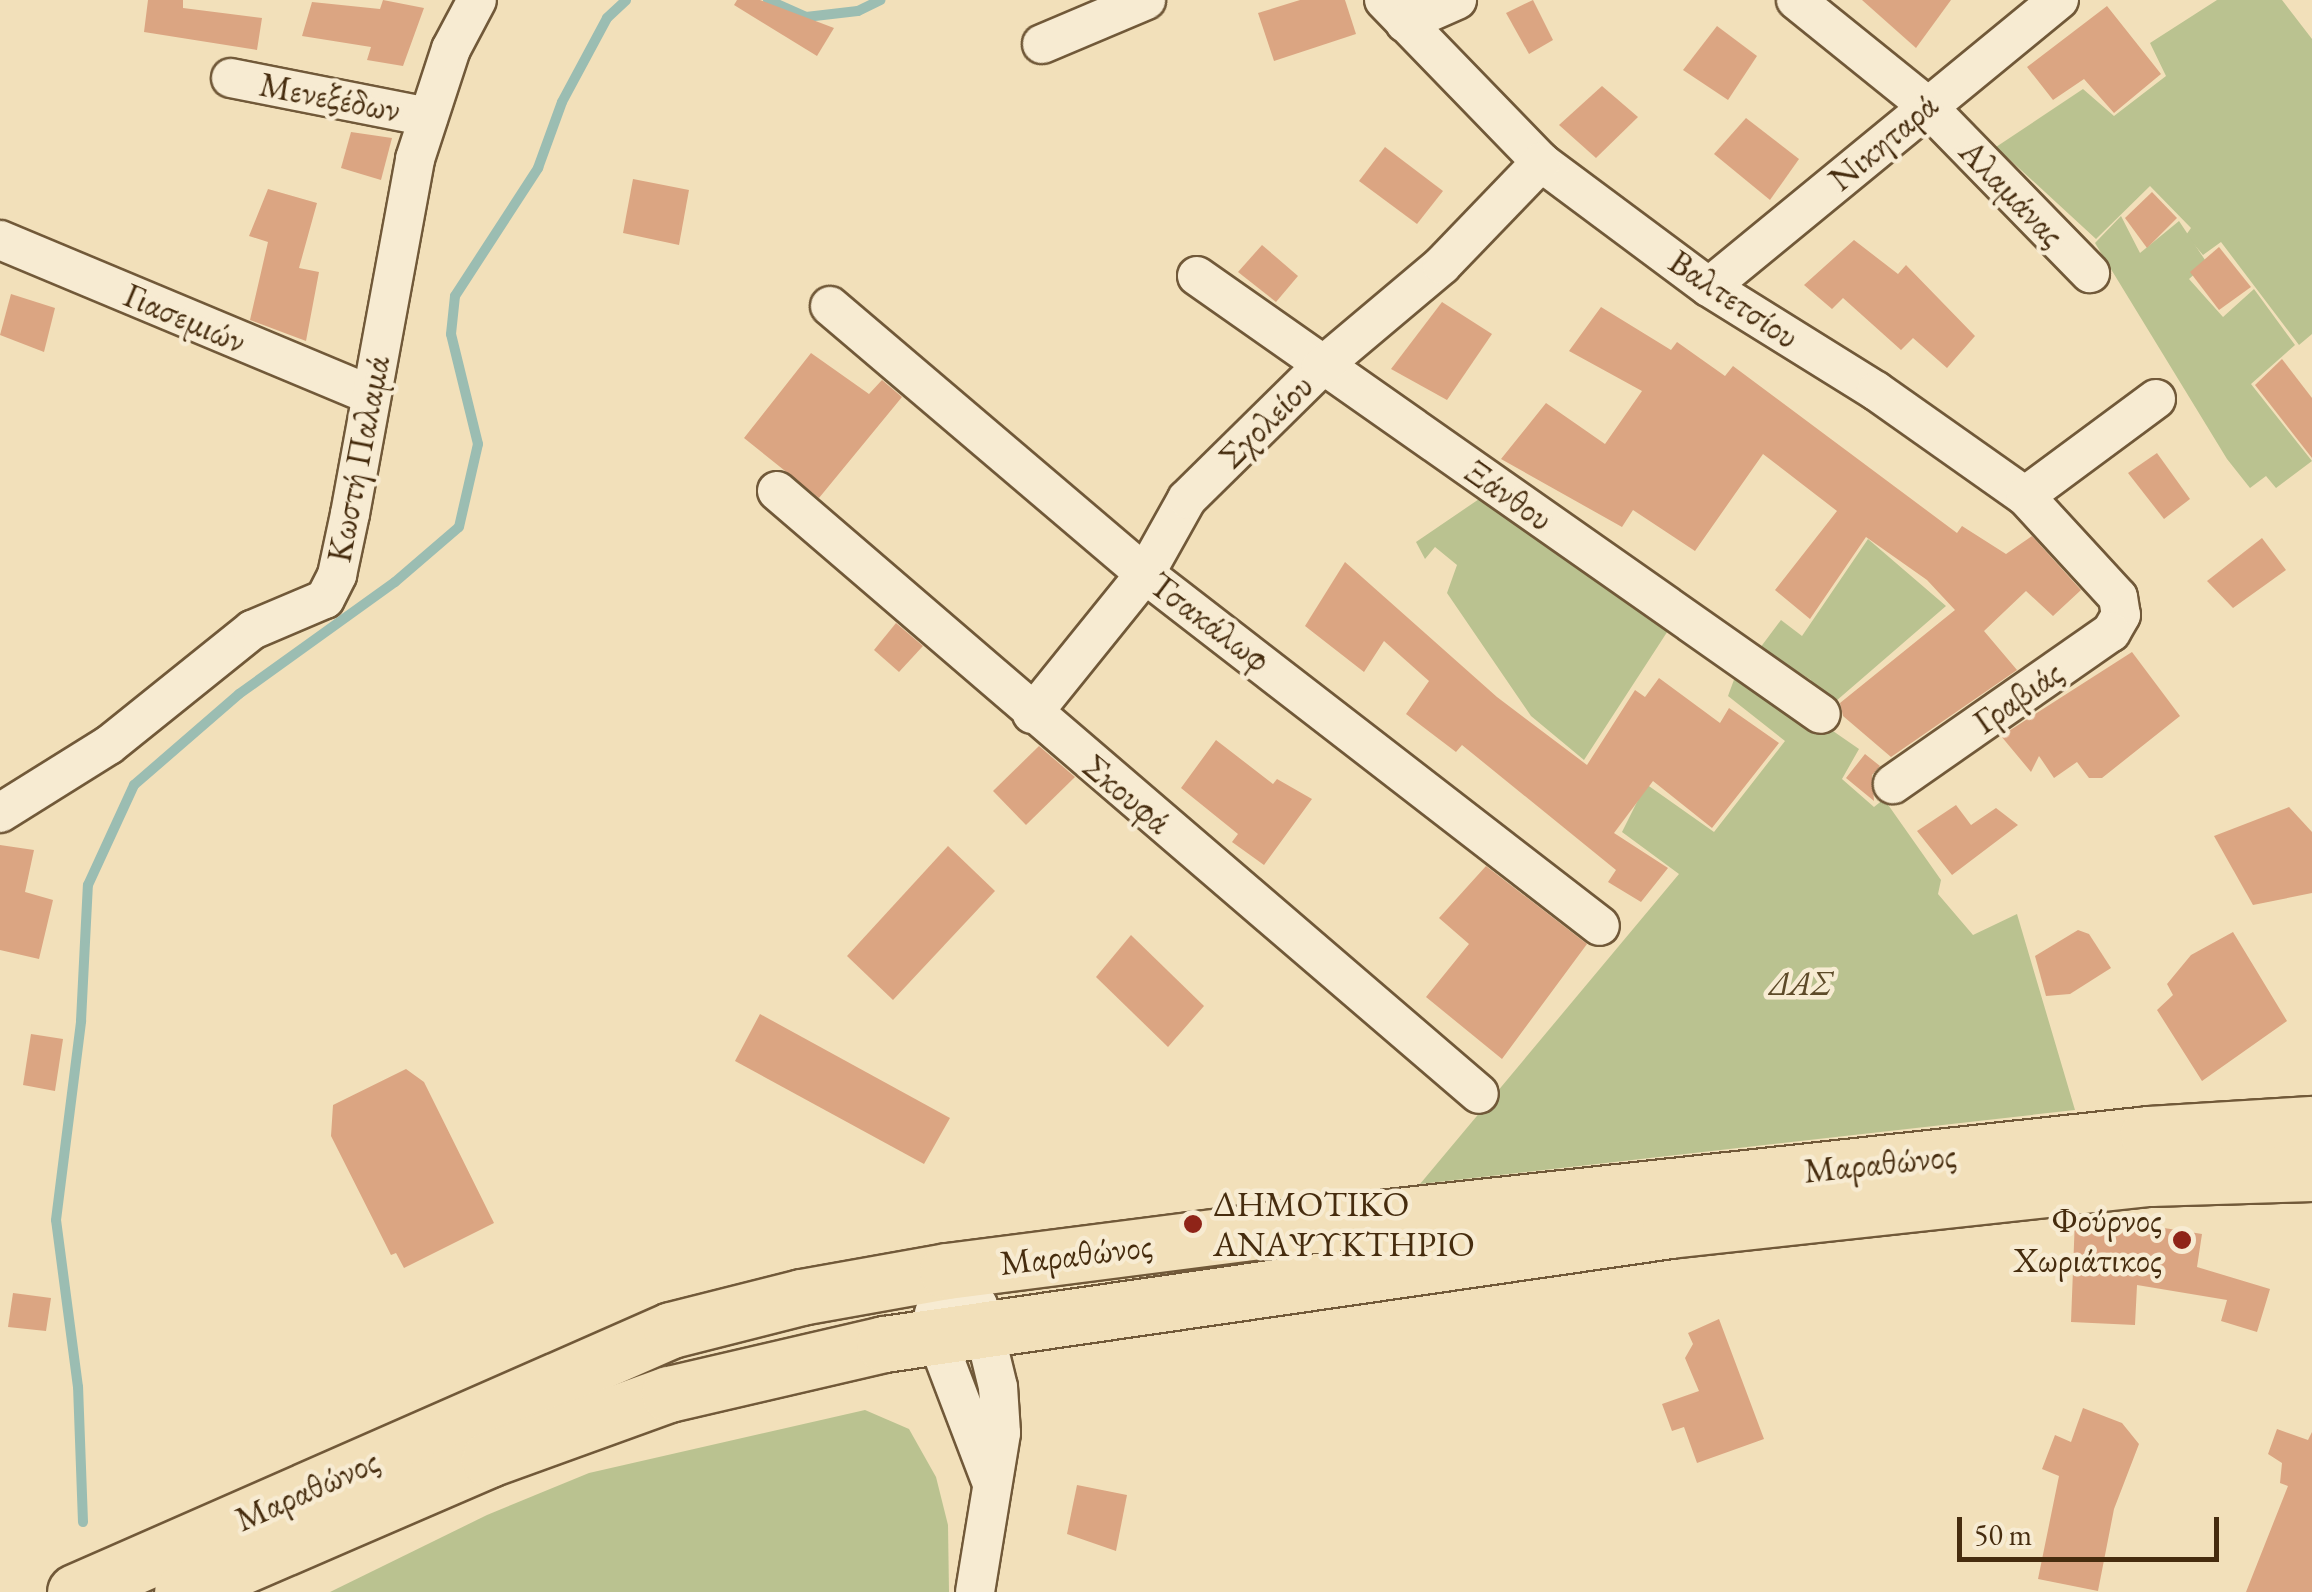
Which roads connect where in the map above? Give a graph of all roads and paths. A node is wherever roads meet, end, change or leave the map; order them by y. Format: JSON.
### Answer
{"nodes":[{"id":1,"x":477,"y":0,"type":"edge"},
{"id":2,"x":1146,"y":0,"type":"edge"},
{"id":3,"x":1457,"y":0,"type":"edge"},
{"id":4,"x":1796,"y":0,"type":"edge"},
{"id":5,"x":2060,"y":0,"type":"edge"},
{"id":6,"x":1394,"y":12,"type":"edge"},
{"id":7,"x":1042,"y":44,"type":"dead end"},
{"id":8,"x":231,"y":78,"type":"dead end"},
{"id":9,"x":1926,"y":105,"type":"junction"},
{"id":10,"x":428,"y":116,"type":"junction"},
{"id":11,"x":1541,"y":162,"type":"junction"},
{"id":12,"x":0,"y":240,"type":"edge"},
{"id":13,"x":2090,"y":272,"type":"dead end"},
{"id":14,"x":1198,"y":276,"type":"dead end"},
{"id":15,"x":1709,"y":286,"type":"junction"},
{"id":16,"x":830,"y":306,"type":"dead end"},
{"id":17,"x":1320,"y":367,"type":"junction"},
{"id":18,"x":370,"y":395,"type":"junction"},
{"id":19,"x":2156,"y":398,"type":"dead end"},
{"id":20,"x":777,"y":491,"type":"dead end"},
{"id":21,"x":2025,"y":496,"type":"junction"},
{"id":22,"x":1145,"y":574,"type":"junction"},
{"id":23,"x":2118,"y":597,"type":"joint"},
{"id":24,"x":1032,"y":714,"type":"junction"},
{"id":25,"x":1821,"y":714,"type":"dead end"},
{"id":26,"x":1893,"y":784,"type":"dead end"},
{"id":27,"x":0,"y":814,"type":"edge"},
{"id":28,"x":1600,"y":926,"type":"dead end"},
{"id":29,"x":1480,"y":1094,"type":"dead end"},
{"id":30,"x":2312,"y":1124,"type":"edge"},
{"id":31,"x":2312,"y":1173,"type":"edge"},
{"id":32,"x":947,"y":1270,"type":"junction"},
{"id":33,"x":962,"y":1333,"type":"junction"},
{"id":34,"x":991,"y":1480,"type":"junction"},
{"id":35,"x":75,"y":1592,"type":"edge"},
{"id":36,"x":182,"y":1592,"type":"edge"},
{"id":37,"x":974,"y":1592,"type":"edge"}],
"edges":[{"from":1,"to":10,"type":"street","name":"Κωστή Παλαμά"},
{"from":2,"to":7,"type":"street"},
{"from":3,"to":6,"type":"street","name":"Βαλτετσίου"},
{"from":4,"to":9,"type":"street","name":"Αλαμάνας"},
{"from":5,"to":9,"type":"street","name":"Νικηταρά"},
{"from":6,"to":11,"type":"street","name":"Βαλτετσίου"},
{"from":8,"to":10,"type":"street","name":"Μενεξέδων"},
{"from":9,"to":13,"type":"street","name":"Αλαμάνας"},
{"from":9,"to":15,"type":"street","name":"Νικηταρά"},
{"from":10,"to":18,"type":"street","name":"Κωστή Παλαμά"},
{"from":11,"to":15,"type":"street","name":"Βαλτετσίου"},
{"from":11,"to":17,"type":"street","name":"Σχολείου"},
{"from":12,"to":18,"type":"street","name":"Γιασεμιών"},
{"from":14,"to":17,"type":"street","name":"Ξάνθου"},
{"from":15,"to":21,"type":"street","name":"Βαλτετσίου"},
{"from":16,"to":22,"type":"street","name":"Τσακάλωφ"},
{"from":17,"to":22,"type":"street","name":"Σχολείου"},
{"from":17,"to":25,"type":"street","name":"Ξάνθου"},
{"from":18,"to":27,"type":"street","name":"Κωστή Παλαμά"},
{"from":19,"to":21,"type":"street"},
{"from":20,"to":24,"type":"street","name":"Σκουφά"},
{"from":21,"to":23,"type":"street","name":"Βαλτετσίου"},
{"from":22,"to":24,"type":"street","name":"Σχολείου"},
{"from":22,"to":28,"type":"street","name":"Τσακάλωφ"},
{"from":23,"to":26,"type":"street","name":"Γραβιάς"},
{"from":24,"to":29,"type":"street","name":"Σκουφά"},
{"from":30,"to":32,"type":"main road","name":"Μαραθώνος"},
{"from":31,"to":33,"type":"main road","name":"Μαραθώνος"},
{"from":32,"to":33,"type":"street"},
{"from":32,"to":33,"type":"street"},
{"from":32,"to":35,"type":"main road","name":"Μαραθώνος"},
{"from":33,"to":34,"type":"street"},
{"from":33,"to":34,"type":"street"},
{"from":33,"to":36,"type":"main road","name":"Μαραθώνος"},
{"from":34,"to":37,"type":"street"}]}
